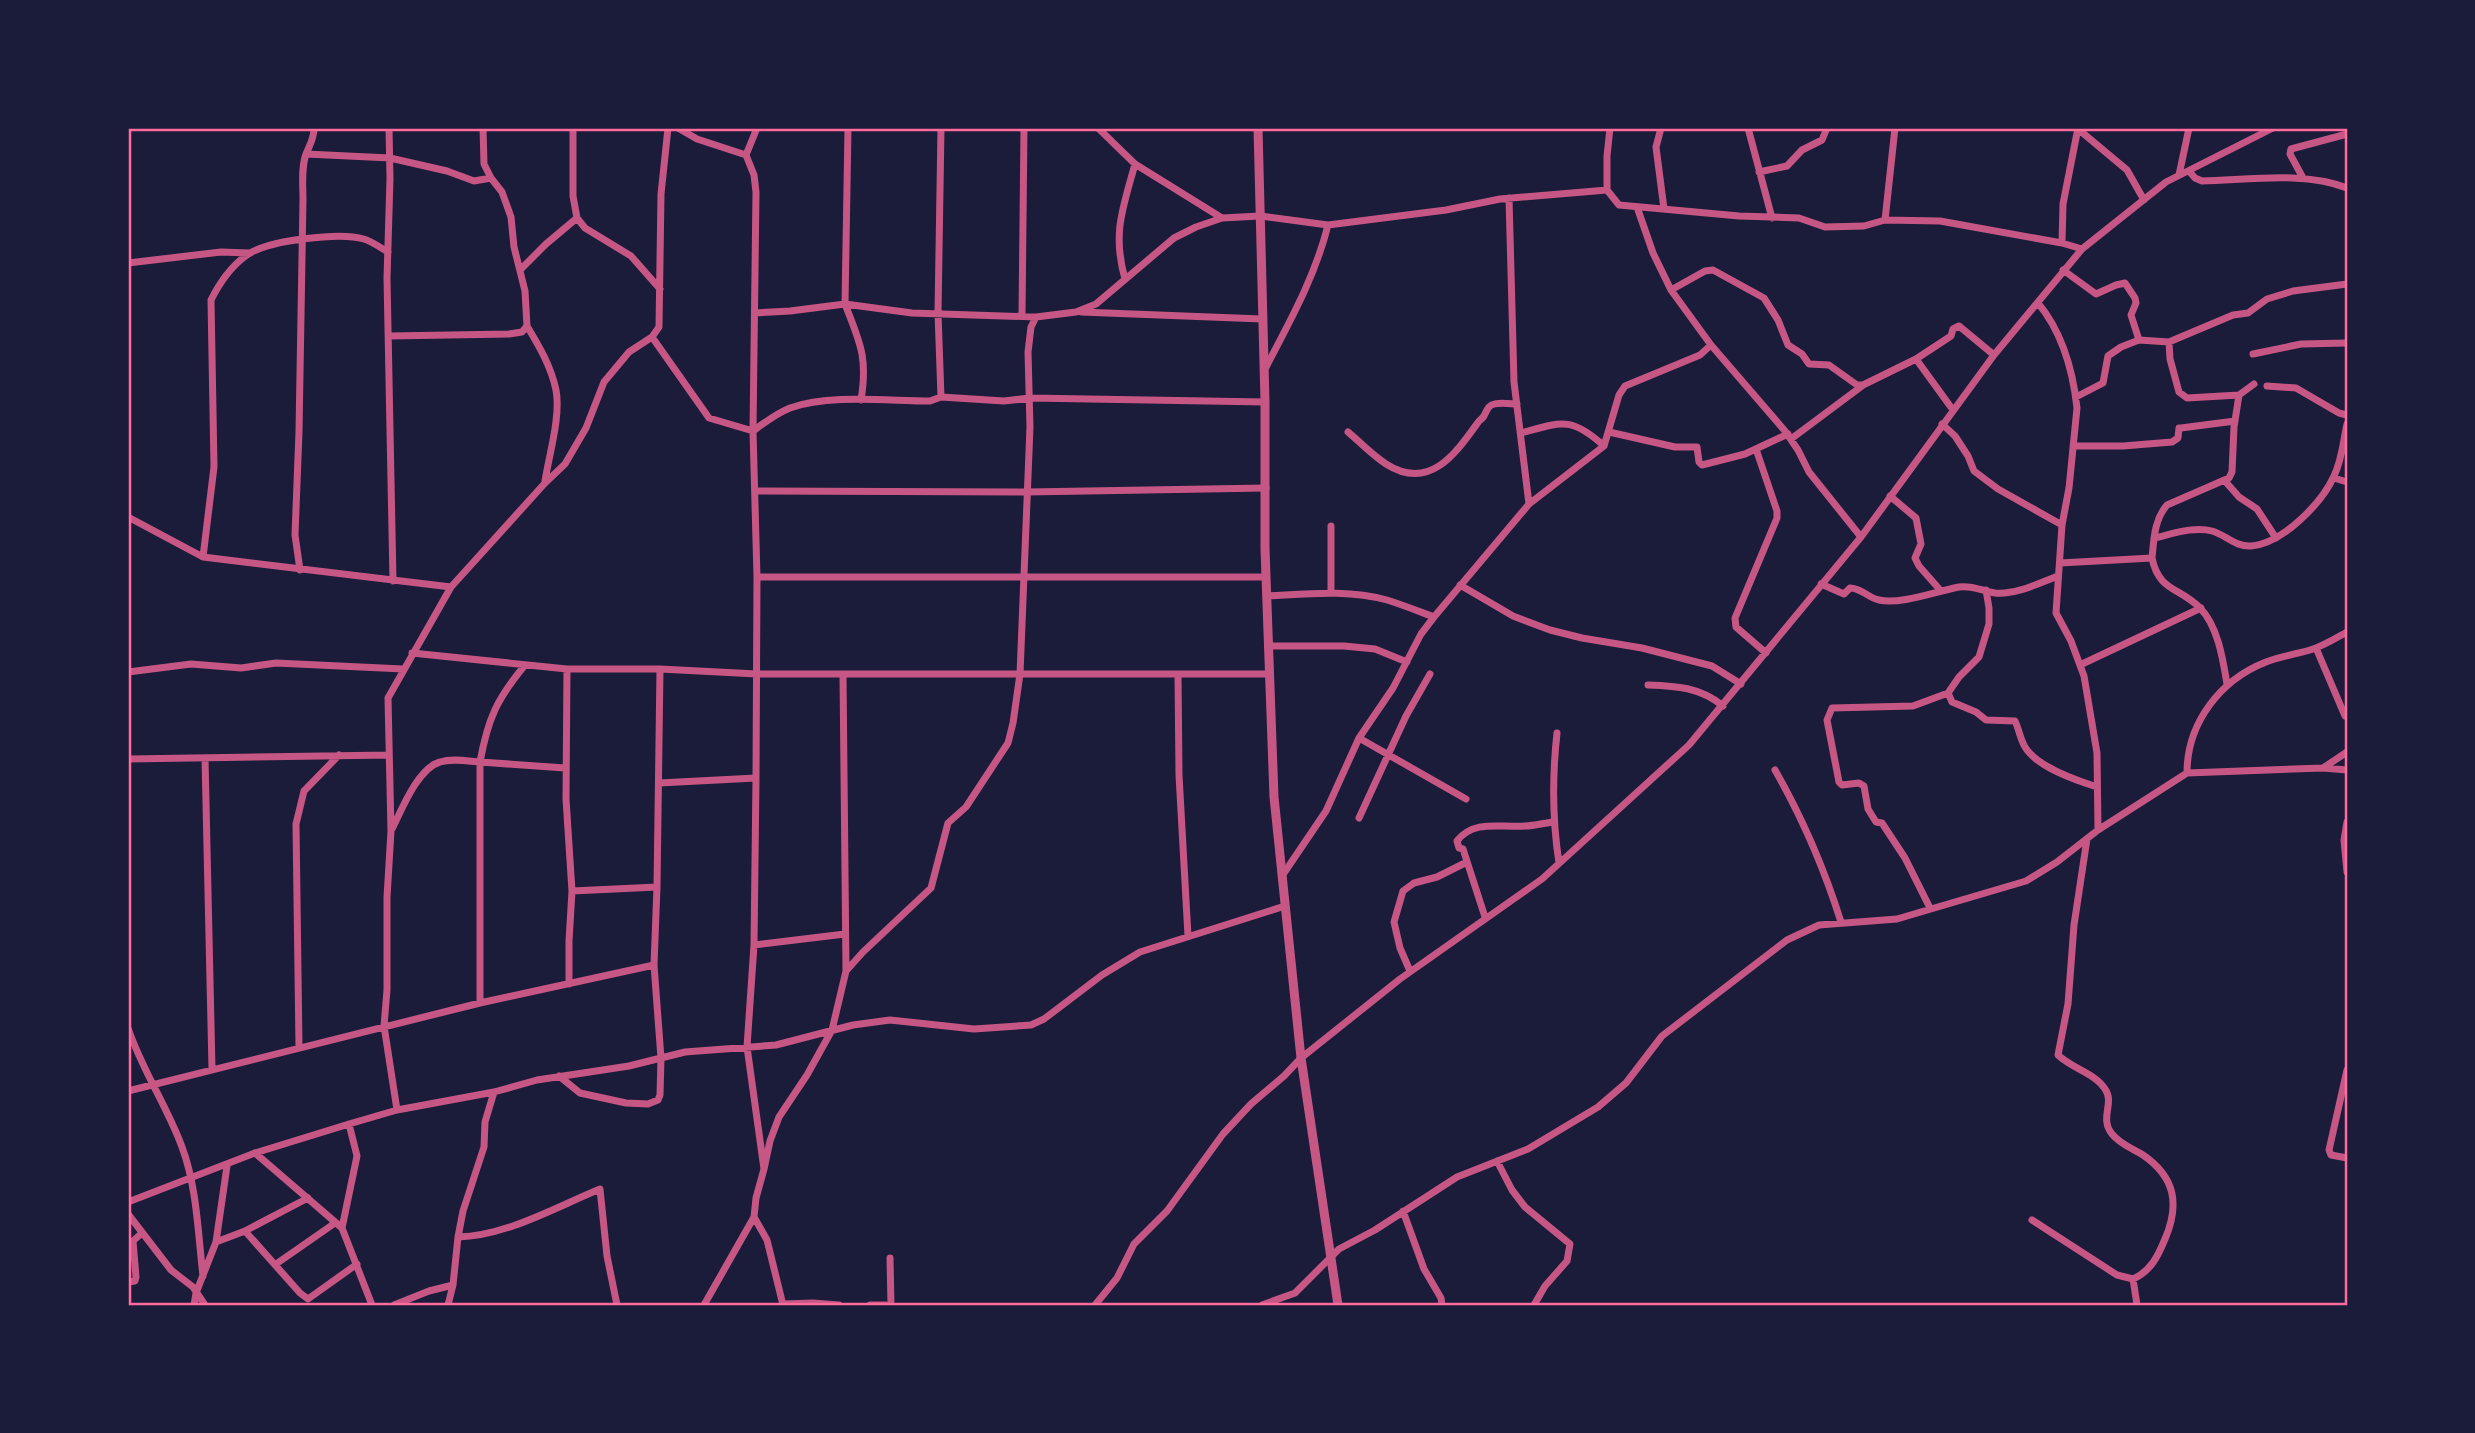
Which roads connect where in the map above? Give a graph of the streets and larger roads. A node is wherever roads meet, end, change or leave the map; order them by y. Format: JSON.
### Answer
{"nodes":[{"id":1,"x":314,"y":128,"type":"edge"},
{"id":2,"x":389,"y":128,"type":"edge"},
{"id":3,"x":483,"y":128,"type":"edge"},
{"id":4,"x":573,"y":128,"type":"edge"},
{"id":5,"x":668,"y":128,"type":"edge"},
{"id":6,"x":678,"y":128,"type":"edge"},
{"id":7,"x":757,"y":128,"type":"edge"},
{"id":8,"x":848,"y":128,"type":"edge"},
{"id":9,"x":941,"y":128,"type":"edge"},
{"id":10,"x":1024,"y":128,"type":"edge"},
{"id":11,"x":1098,"y":128,"type":"edge"},
{"id":12,"x":1258,"y":128,"type":"edge"},
{"id":13,"x":1609,"y":128,"type":"edge"},
{"id":14,"x":1661,"y":128,"type":"edge"},
{"id":15,"x":1748,"y":128,"type":"edge"},
{"id":16,"x":1827,"y":128,"type":"edge"},
{"id":17,"x":1895,"y":128,"type":"edge"},
{"id":18,"x":2078,"y":128,"type":"edge"},
{"id":19,"x":2189,"y":128,"type":"edge"},
{"id":20,"x":2273,"y":128,"type":"edge"},
{"id":21,"x":2347,"y":134,"type":"edge"},
{"id":22,"x":306,"y":154,"type":"junction"},
{"id":23,"x":746,"y":155,"type":"junction"},
{"id":24,"x":390,"y":159,"type":"junction"},
{"id":25,"x":1135,"y":164,"type":"junction"},
{"id":26,"x":2189,"y":171,"type":"junction"},
{"id":27,"x":1759,"y":172,"type":"junction"},
{"id":28,"x":2179,"y":175,"type":"junction"},
{"id":29,"x":491,"y":178,"type":"junction"},
{"id":30,"x":2304,"y":178,"type":"junction"},
{"id":31,"x":2347,"y":188,"type":"edge"},
{"id":32,"x":1607,"y":190,"type":"junction"},
{"id":33,"x":1509,"y":198,"type":"junction"},
{"id":34,"x":2144,"y":200,"type":"junction"},
{"id":35,"x":1637,"y":207,"type":"junction"},
{"id":36,"x":1664,"y":209,"type":"junction"},
{"id":37,"x":1260,"y":216,"type":"junction"},
{"id":38,"x":577,"y":218,"type":"junction"},
{"id":39,"x":1222,"y":218,"type":"junction"},
{"id":40,"x":1772,"y":218,"type":"junction"},
{"id":41,"x":1885,"y":220,"type":"junction"},
{"id":42,"x":1328,"y":225,"type":"junction"},
{"id":43,"x":302,"y":238,"type":"junction"},
{"id":44,"x":2062,"y":243,"type":"junction"},
{"id":45,"x":2082,"y":249,"type":"junction"},
{"id":46,"x":388,"y":252,"type":"junction"},
{"id":47,"x":250,"y":253,"type":"junction"},
{"id":48,"x":128,"y":263,"type":"edge"},
{"id":49,"x":520,"y":270,"type":"junction"},
{"id":50,"x":2063,"y":270,"type":"junction"},
{"id":51,"x":1125,"y":279,"type":"junction"},
{"id":52,"x":2347,"y":284,"type":"edge"},
{"id":53,"x":660,"y":289,"type":"junction"},
{"id":54,"x":1671,"y":290,"type":"junction"},
{"id":55,"x":2038,"y":303,"type":"junction"},
{"id":56,"x":845,"y":304,"type":"junction"},
{"id":57,"x":1076,"y":312,"type":"junction"},
{"id":58,"x":755,"y":313,"type":"junction"},
{"id":59,"x":938,"y":313,"type":"junction"},
{"id":60,"x":1022,"y":316,"type":"junction"},
{"id":61,"x":1036,"y":317,"type":"junction"},
{"id":62,"x":1262,"y":319,"type":"junction"},
{"id":63,"x":527,"y":326,"type":"junction"},
{"id":64,"x":389,"y":336,"type":"junction"},
{"id":65,"x":652,"y":337,"type":"junction"},
{"id":66,"x":2139,"y":340,"type":"junction"},
{"id":67,"x":2169,"y":342,"type":"junction"},
{"id":68,"x":2347,"y":343,"type":"edge"},
{"id":69,"x":1711,"y":345,"type":"junction"},
{"id":70,"x":2253,"y":354,"type":"dead end"},
{"id":71,"x":1994,"y":355,"type":"junction"},
{"id":72,"x":1916,"y":359,"type":"junction"},
{"id":73,"x":1265,"y":369,"type":"junction"},
{"id":74,"x":2254,"y":384,"type":"dead end"},
{"id":75,"x":1863,"y":385,"type":"junction"},
{"id":76,"x":2267,"y":386,"type":"dead end"},
{"id":77,"x":2239,"y":395,"type":"junction"},
{"id":78,"x":941,"y":397,"type":"junction"},
{"id":79,"x":2076,"y":397,"type":"junction"},
{"id":80,"x":1030,"y":398,"type":"junction"},
{"id":81,"x":861,"y":400,"type":"junction"},
{"id":82,"x":1265,"y":402,"type":"junction"},
{"id":83,"x":1517,"y":404,"type":"junction"},
{"id":84,"x":1953,"y":410,"type":"junction"},
{"id":85,"x":2347,"y":415,"type":"edge"},
{"id":86,"x":2235,"y":421,"type":"junction"},
{"id":87,"x":1942,"y":424,"type":"junction"},
{"id":88,"x":2347,"y":424,"type":"edge"},
{"id":89,"x":753,"y":431,"type":"junction"},
{"id":90,"x":1348,"y":432,"type":"dead end"},
{"id":91,"x":1609,"y":432,"type":"junction"},
{"id":92,"x":1521,"y":433,"type":"junction"},
{"id":93,"x":1789,"y":437,"type":"junction"},
{"id":94,"x":1604,"y":446,"type":"junction"},
{"id":95,"x":2073,"y":446,"type":"junction"},
{"id":96,"x":1756,"y":449,"type":"junction"},
{"id":97,"x":2333,"y":478,"type":"junction"},
{"id":98,"x":2225,"y":481,"type":"junction"},
{"id":99,"x":2347,"y":482,"type":"edge"},
{"id":100,"x":545,"y":483,"type":"junction"},
{"id":101,"x":1266,"y":488,"type":"junction"},
{"id":102,"x":755,"y":491,"type":"junction"},
{"id":103,"x":1027,"y":492,"type":"junction"},
{"id":104,"x":1890,"y":496,"type":"junction"},
{"id":105,"x":1529,"y":504,"type":"junction"},
{"id":106,"x":128,"y":517,"type":"edge"},
{"id":107,"x":2062,"y":525,"type":"junction"},
{"id":108,"x":1331,"y":526,"type":"dead end"},
{"id":109,"x":1861,"y":537,"type":"junction"},
{"id":110,"x":2154,"y":538,"type":"junction"},
{"id":111,"x":2276,"y":538,"type":"junction"},
{"id":112,"x":203,"y":557,"type":"junction"},
{"id":113,"x":2152,"y":558,"type":"junction"},
{"id":114,"x":2060,"y":563,"type":"junction"},
{"id":115,"x":300,"y":570,"type":"junction"},
{"id":116,"x":2058,"y":576,"type":"junction"},
{"id":117,"x":757,"y":578,"type":"junction"},
{"id":118,"x":1266,"y":578,"type":"junction"},
{"id":119,"x":1024,"y":579,"type":"junction"},
{"id":120,"x":393,"y":581,"type":"junction"},
{"id":121,"x":1821,"y":584,"type":"junction"},
{"id":122,"x":1460,"y":585,"type":"junction"},
{"id":123,"x":452,"y":587,"type":"junction"},
{"id":124,"x":1986,"y":590,"type":"junction"},
{"id":125,"x":1941,"y":591,"type":"junction"},
{"id":126,"x":1331,"y":593,"type":"junction"},
{"id":127,"x":1266,"y":596,"type":"junction"},
{"id":128,"x":2201,"y":608,"type":"junction"},
{"id":129,"x":1434,"y":617,"type":"junction"},
{"id":130,"x":2347,"y":632,"type":"edge"},
{"id":131,"x":1268,"y":646,"type":"junction"},
{"id":132,"x":2316,"y":648,"type":"junction"},
{"id":133,"x":412,"y":653,"type":"junction"},
{"id":134,"x":1766,"y":653,"type":"junction"},
{"id":135,"x":1406,"y":662,"type":"junction"},
{"id":136,"x":525,"y":665,"type":"junction"},
{"id":137,"x":2080,"y":665,"type":"junction"},
{"id":138,"x":403,"y":669,"type":"junction"},
{"id":139,"x":567,"y":669,"type":"junction"},
{"id":140,"x":660,"y":669,"type":"junction"},
{"id":141,"x":128,"y":672,"type":"edge"},
{"id":142,"x":757,"y":674,"type":"junction"},
{"id":143,"x":842,"y":674,"type":"junction"},
{"id":144,"x":1020,"y":674,"type":"junction"},
{"id":145,"x":1178,"y":674,"type":"junction"},
{"id":146,"x":1269,"y":674,"type":"junction"},
{"id":147,"x":1430,"y":674,"type":"dead end"},
{"id":148,"x":1741,"y":684,"type":"junction"},
{"id":149,"x":2227,"y":684,"type":"junction"},
{"id":150,"x":1648,"y":685,"type":"dead end"},
{"id":151,"x":1948,"y":693,"type":"junction"},
{"id":152,"x":1723,"y":706,"type":"junction"},
{"id":153,"x":2345,"y":716,"type":"dead end"},
{"id":154,"x":1557,"y":733,"type":"dead end"},
{"id":155,"x":1359,"y":738,"type":"junction"},
{"id":156,"x":2347,"y":752,"type":"edge"},
{"id":157,"x":1388,"y":754,"type":"junction"},
{"id":158,"x":339,"y":755,"type":"junction"},
{"id":159,"x":389,"y":755,"type":"junction"},
{"id":160,"x":205,"y":758,"type":"junction"},
{"id":161,"x":128,"y":759,"type":"edge"},
{"id":162,"x":480,"y":762,"type":"junction"},
{"id":163,"x":565,"y":768,"type":"junction"},
{"id":164,"x":2323,"y":768,"type":"junction"},
{"id":165,"x":1775,"y":770,"type":"dead end"},
{"id":166,"x":2347,"y":770,"type":"edge"},
{"id":167,"x":2187,"y":773,"type":"junction"},
{"id":168,"x":756,"y":778,"type":"junction"},
{"id":169,"x":659,"y":782,"type":"junction"},
{"id":170,"x":2097,"y":787,"type":"junction"},
{"id":171,"x":1466,"y":799,"type":"dead end"},
{"id":172,"x":1359,"y":818,"type":"dead end"},
{"id":173,"x":1553,"y":822,"type":"junction"},
{"id":174,"x":2347,"y":822,"type":"edge"},
{"id":175,"x":2098,"y":830,"type":"junction"},
{"id":176,"x":391,"y":831,"type":"junction"},
{"id":177,"x":2087,"y":839,"type":"junction"},
{"id":178,"x":1467,"y":862,"type":"junction"},
{"id":179,"x":1559,"y":863,"type":"junction"},
{"id":180,"x":2347,"y":872,"type":"edge"},
{"id":181,"x":1281,"y":877,"type":"junction"},
{"id":182,"x":657,"y":887,"type":"junction"},
{"id":183,"x":572,"y":891,"type":"junction"},
{"id":184,"x":1285,"y":906,"type":"junction"},
{"id":185,"x":1930,"y":908,"type":"junction"},
{"id":186,"x":1485,"y":917,"type":"junction"},
{"id":187,"x":1841,"y":922,"type":"junction"},
{"id":188,"x":845,"y":934,"type":"junction"},
{"id":189,"x":1188,"y":936,"type":"junction"},
{"id":190,"x":754,"y":945,"type":"junction"},
{"id":191,"x":654,"y":965,"type":"junction"},
{"id":192,"x":846,"y":971,"type":"junction"},
{"id":193,"x":1410,"y":971,"type":"junction"},
{"id":194,"x":569,"y":984,"type":"junction"},
{"id":195,"x":480,"y":1003,"type":"junction"},
{"id":196,"x":384,"y":1026,"type":"junction"},
{"id":197,"x":128,"y":1028,"type":"edge"},
{"id":198,"x":832,"y":1030,"type":"junction"},
{"id":199,"x":299,"y":1047,"type":"junction"},
{"id":200,"x":747,"y":1047,"type":"junction"},
{"id":201,"x":661,"y":1058,"type":"junction"},
{"id":202,"x":1301,"y":1058,"type":"junction"},
{"id":203,"x":212,"y":1069,"type":"junction"},
{"id":204,"x":2347,"y":1070,"type":"edge"},
{"id":205,"x":559,"y":1076,"type":"junction"},
{"id":206,"x":153,"y":1084,"type":"junction"},
{"id":207,"x":128,"y":1091,"type":"edge"},
{"id":208,"x":494,"y":1092,"type":"junction"},
{"id":209,"x":397,"y":1110,"type":"junction"},
{"id":210,"x":349,"y":1124,"type":"junction"},
{"id":211,"x":255,"y":1153,"type":"junction"},
{"id":212,"x":2347,"y":1158,"type":"edge"},
{"id":213,"x":1497,"y":1161,"type":"junction"},
{"id":214,"x":227,"y":1166,"type":"junction"},
{"id":215,"x":764,"y":1169,"type":"junction"},
{"id":216,"x":190,"y":1177,"type":"junction"},
{"id":217,"x":309,"y":1198,"type":"junction"},
{"id":218,"x":128,"y":1202,"type":"edge"},
{"id":219,"x":1403,"y":1212,"type":"junction"},
{"id":220,"x":128,"y":1214,"type":"edge"},
{"id":221,"x":754,"y":1217,"type":"junction"},
{"id":222,"x":2032,"y":1220,"type":"dead end"},
{"id":223,"x":339,"y":1225,"type":"junction"},
{"id":224,"x":245,"y":1231,"type":"junction"},
{"id":225,"x":142,"y":1233,"type":"junction"},
{"id":226,"x":458,"y":1237,"type":"junction"},
{"id":227,"x":216,"y":1242,"type":"junction"},
{"id":228,"x":1331,"y":1255,"type":"junction"},
{"id":229,"x":890,"y":1258,"type":"dead end"},
{"id":230,"x":276,"y":1264,"type":"junction"},
{"id":231,"x":357,"y":1264,"type":"junction"},
{"id":232,"x":203,"y":1276,"type":"junction"},
{"id":233,"x":2133,"y":1279,"type":"junction"},
{"id":234,"x":128,"y":1282,"type":"edge"},
{"id":235,"x":453,"y":1285,"type":"junction"},
{"id":236,"x":196,"y":1293,"type":"junction"},
{"id":237,"x":194,"y":1305,"type":"edge"},
{"id":238,"x":205,"y":1305,"type":"edge"},
{"id":239,"x":372,"y":1305,"type":"edge"},
{"id":240,"x":394,"y":1305,"type":"edge"},
{"id":241,"x":448,"y":1305,"type":"edge"},
{"id":242,"x":617,"y":1305,"type":"edge"},
{"id":243,"x":705,"y":1305,"type":"edge"},
{"id":244,"x":783,"y":1305,"type":"edge"},
{"id":245,"x":839,"y":1305,"type":"edge"},
{"id":246,"x":870,"y":1305,"type":"edge"},
{"id":247,"x":886,"y":1305,"type":"edge"},
{"id":248,"x":891,"y":1305,"type":"edge"},
{"id":249,"x":1095,"y":1305,"type":"edge"},
{"id":250,"x":1262,"y":1305,"type":"edge"},
{"id":251,"x":1338,"y":1305,"type":"edge"},
{"id":252,"x":1442,"y":1305,"type":"edge"},
{"id":253,"x":1534,"y":1305,"type":"edge"},
{"id":254,"x":2137,"y":1305,"type":"edge"}],
"edges":[{"from":1,"to":22,"type":"street"},
{"from":2,"to":24,"type":"street"},
{"from":3,"to":29,"type":"street"},
{"from":4,"to":38,"type":"street"},
{"from":5,"to":53,"type":"street"},
{"from":6,"to":23,"type":"street"},
{"from":7,"to":23,"type":"street"},
{"from":8,"to":56,"type":"street"},
{"from":9,"to":59,"type":"street"},
{"from":10,"to":60,"type":"street"},
{"from":11,"to":25,"type":"street"},
{"from":12,"to":37,"type":"street"},
{"from":13,"to":32,"type":"street"},
{"from":14,"to":36,"type":"street"},
{"from":15,"to":27,"type":"street"},
{"from":16,"to":27,"type":"street"},
{"from":17,"to":41,"type":"street"},
{"from":18,"to":34,"type":"street"},
{"from":18,"to":44,"type":"street"},
{"from":19,"to":28,"type":"street"},
{"from":20,"to":26,"type":"street"},
{"from":21,"to":30,"type":"street"},
{"from":22,"to":24,"type":"street"},
{"from":22,"to":43,"type":"street"},
{"from":23,"to":58,"type":"street"},
{"from":24,"to":29,"type":"street"},
{"from":24,"to":46,"type":"street"},
{"from":25,"to":39,"type":"street"},
{"from":25,"to":51,"type":"street"},
{"from":26,"to":28,"type":"street"},
{"from":26,"to":30,"type":"street"},
{"from":27,"to":40,"type":"street"},
{"from":28,"to":34,"type":"street"},
{"from":29,"to":49,"type":"street"},
{"from":30,"to":31,"type":"street"},
{"from":32,"to":33,"type":"street"},
{"from":32,"to":35,"type":"street"},
{"from":33,"to":42,"type":"street"},
{"from":33,"to":83,"type":"street"},
{"from":34,"to":45,"type":"street"},
{"from":35,"to":36,"type":"street"},
{"from":35,"to":54,"type":"street"},
{"from":36,"to":40,"type":"street"},
{"from":37,"to":39,"type":"street"},
{"from":37,"to":42,"type":"street"},
{"from":37,"to":62,"type":"street"},
{"from":38,"to":49,"type":"street"},
{"from":38,"to":53,"type":"street"},
{"from":39,"to":51,"type":"street"},
{"from":40,"to":41,"type":"street"},
{"from":41,"to":44,"type":"street"},
{"from":42,"to":73,"type":"street"},
{"from":43,"to":46,"type":"street"},
{"from":43,"to":47,"type":"street"},
{"from":43,"to":115,"type":"street"},
{"from":44,"to":45,"type":"street"},
{"from":45,"to":50,"type":"street"},
{"from":46,"to":64,"type":"street"},
{"from":47,"to":48,"type":"street"},
{"from":47,"to":112,"type":"street"},
{"from":49,"to":63,"type":"street"},
{"from":50,"to":55,"type":"street"},
{"from":50,"to":66,"type":"street"},
{"from":51,"to":57,"type":"street"},
{"from":52,"to":67,"type":"street"},
{"from":53,"to":65,"type":"street"},
{"from":54,"to":69,"type":"street"},
{"from":54,"to":75,"type":"street"},
{"from":55,"to":71,"type":"street"},
{"from":55,"to":79,"type":"street"},
{"from":56,"to":58,"type":"street"},
{"from":56,"to":59,"type":"street"},
{"from":56,"to":81,"type":"street"},
{"from":57,"to":61,"type":"street"},
{"from":57,"to":62,"type":"street"},
{"from":58,"to":89,"type":"street"},
{"from":59,"to":60,"type":"street"},
{"from":59,"to":78,"type":"street"},
{"from":60,"to":61,"type":"street"},
{"from":61,"to":80,"type":"street"},
{"from":62,"to":73,"type":"street"},
{"from":63,"to":64,"type":"street"},
{"from":63,"to":100,"type":"street"},
{"from":64,"to":120,"type":"street"},
{"from":65,"to":89,"type":"street"},
{"from":65,"to":100,"type":"street"},
{"from":66,"to":67,"type":"street"},
{"from":66,"to":79,"type":"street"},
{"from":67,"to":77,"type":"street"},
{"from":68,"to":70,"type":"street"},
{"from":69,"to":91,"type":"street"},
{"from":69,"to":93,"type":"street"},
{"from":71,"to":72,"type":"street"},
{"from":71,"to":84,"type":"street"},
{"from":72,"to":75,"type":"street"},
{"from":72,"to":84,"type":"street"},
{"from":73,"to":82,"type":"street"},
{"from":74,"to":77,"type":"street"},
{"from":75,"to":93,"type":"street"},
{"from":76,"to":85,"type":"street"},
{"from":77,"to":86,"type":"street"},
{"from":78,"to":80,"type":"street"},
{"from":78,"to":81,"type":"street"},
{"from":79,"to":95,"type":"street"},
{"from":80,"to":82,"type":"street"},
{"from":80,"to":103,"type":"street"},
{"from":81,"to":89,"type":"street"},
{"from":82,"to":101,"type":"street"},
{"from":83,"to":90,"type":"street"},
{"from":83,"to":92,"type":"street"},
{"from":84,"to":87,"type":"street"},
{"from":86,"to":95,"type":"street"},
{"from":86,"to":98,"type":"street"},
{"from":87,"to":104,"type":"street"},
{"from":87,"to":107,"type":"street"},
{"from":88,"to":97,"type":"street"},
{"from":89,"to":102,"type":"street"},
{"from":91,"to":94,"type":"street"},
{"from":91,"to":96,"type":"street"},
{"from":92,"to":94,"type":"street"},
{"from":92,"to":105,"type":"street"},
{"from":93,"to":96,"type":"street"},
{"from":93,"to":109,"type":"street"},
{"from":94,"to":105,"type":"street"},
{"from":95,"to":107,"type":"street"},
{"from":96,"to":134,"type":"street"},
{"from":97,"to":99,"type":"street"},
{"from":97,"to":111,"type":"street"},
{"from":98,"to":110,"type":"street"},
{"from":98,"to":111,"type":"street"},
{"from":100,"to":123,"type":"street"},
{"from":101,"to":103,"type":"street"},
{"from":101,"to":118,"type":"street"},
{"from":102,"to":103,"type":"street"},
{"from":102,"to":117,"type":"street"},
{"from":103,"to":119,"type":"street"},
{"from":104,"to":109,"type":"street"},
{"from":104,"to":125,"type":"street"},
{"from":105,"to":122,"type":"street"},
{"from":106,"to":112,"type":"street"},
{"from":107,"to":114,"type":"street"},
{"from":108,"to":126,"type":"street"},
{"from":109,"to":121,"type":"street"},
{"from":110,"to":111,"type":"street"},
{"from":110,"to":113,"type":"street"},
{"from":112,"to":115,"type":"street"},
{"from":113,"to":114,"type":"street"},
{"from":113,"to":128,"type":"street"},
{"from":114,"to":116,"type":"street"},
{"from":115,"to":120,"type":"street"},
{"from":116,"to":124,"type":"street"},
{"from":116,"to":137,"type":"street"},
{"from":117,"to":119,"type":"street"},
{"from":117,"to":142,"type":"street"},
{"from":118,"to":119,"type":"street"},
{"from":118,"to":127,"type":"street"},
{"from":119,"to":144,"type":"street"},
{"from":120,"to":123,"type":"street"},
{"from":121,"to":125,"type":"street"},
{"from":121,"to":134,"type":"street"},
{"from":122,"to":129,"type":"street"},
{"from":122,"to":148,"type":"street"},
{"from":123,"to":133,"type":"street"},
{"from":124,"to":125,"type":"street"},
{"from":124,"to":151,"type":"street"},
{"from":126,"to":127,"type":"street"},
{"from":126,"to":129,"type":"street"},
{"from":127,"to":131,"type":"street"},
{"from":128,"to":137,"type":"street"},
{"from":128,"to":149,"type":"street"},
{"from":129,"to":135,"type":"street"},
{"from":130,"to":132,"type":"street"},
{"from":131,"to":135,"type":"street"},
{"from":131,"to":146,"type":"street"},
{"from":132,"to":149,"type":"street"},
{"from":132,"to":153,"type":"street"},
{"from":133,"to":136,"type":"street"},
{"from":133,"to":138,"type":"street"},
{"from":134,"to":148,"type":"street"},
{"from":135,"to":155,"type":"street"},
{"from":136,"to":139,"type":"street"},
{"from":136,"to":162,"type":"street"},
{"from":137,"to":170,"type":"street"},
{"from":138,"to":141,"type":"street"},
{"from":138,"to":159,"type":"street"},
{"from":139,"to":140,"type":"street"},
{"from":139,"to":163,"type":"street"},
{"from":140,"to":142,"type":"street"},
{"from":140,"to":169,"type":"street"},
{"from":142,"to":143,"type":"street"},
{"from":142,"to":168,"type":"street"},
{"from":143,"to":144,"type":"street"},
{"from":143,"to":188,"type":"street"},
{"from":144,"to":145,"type":"street"},
{"from":144,"to":192,"type":"street"},
{"from":145,"to":146,"type":"street"},
{"from":145,"to":189,"type":"street"},
{"from":146,"to":181,"type":"street"},
{"from":147,"to":157,"type":"street"},
{"from":148,"to":152,"type":"street"},
{"from":149,"to":167,"type":"street"},
{"from":150,"to":152,"type":"street"},
{"from":151,"to":170,"type":"street"},
{"from":151,"to":185,"type":"street"},
{"from":152,"to":179,"type":"street"},
{"from":154,"to":173,"type":"street"},
{"from":155,"to":157,"type":"street"},
{"from":155,"to":181,"type":"street"},
{"from":156,"to":164,"type":"street"},
{"from":157,"to":171,"type":"street"},
{"from":157,"to":172,"type":"street"},
{"from":158,"to":159,"type":"street"},
{"from":158,"to":160,"type":"street"},
{"from":158,"to":199,"type":"street"},
{"from":159,"to":176,"type":"street"},
{"from":160,"to":161,"type":"street"},
{"from":160,"to":203,"type":"street"},
{"from":162,"to":163,"type":"street"},
{"from":162,"to":176,"type":"street"},
{"from":162,"to":195,"type":"street"},
{"from":163,"to":183,"type":"street"},
{"from":164,"to":166,"type":"street"},
{"from":164,"to":167,"type":"street"},
{"from":165,"to":187,"type":"street"},
{"from":167,"to":175,"type":"street"},
{"from":168,"to":169,"type":"street"},
{"from":168,"to":190,"type":"street"},
{"from":169,"to":182,"type":"street"},
{"from":170,"to":175,"type":"street"},
{"from":173,"to":178,"type":"street"},
{"from":173,"to":179,"type":"street"},
{"from":174,"to":180,"type":"street"},
{"from":175,"to":177,"type":"street"},
{"from":176,"to":196,"type":"street"},
{"from":177,"to":185,"type":"street"},
{"from":177,"to":233,"type":"street"},
{"from":178,"to":186,"type":"street"},
{"from":178,"to":193,"type":"street"},
{"from":179,"to":186,"type":"street"},
{"from":181,"to":184,"type":"street"},
{"from":182,"to":183,"type":"street"},
{"from":182,"to":191,"type":"street"},
{"from":183,"to":194,"type":"street"},
{"from":184,"to":189,"type":"street"},
{"from":184,"to":202,"type":"street"},
{"from":185,"to":187,"type":"street"},
{"from":186,"to":193,"type":"street"},
{"from":187,"to":213,"type":"street"},
{"from":188,"to":190,"type":"street"},
{"from":188,"to":192,"type":"street"},
{"from":189,"to":198,"type":"street"},
{"from":190,"to":200,"type":"street"},
{"from":191,"to":194,"type":"street"},
{"from":191,"to":201,"type":"street"},
{"from":192,"to":198,"type":"street"},
{"from":193,"to":202,"type":"street"},
{"from":194,"to":195,"type":"street"},
{"from":195,"to":196,"type":"street"},
{"from":196,"to":199,"type":"street"},
{"from":196,"to":209,"type":"street"},
{"from":197,"to":206,"type":"street"},
{"from":198,"to":200,"type":"street"},
{"from":198,"to":215,"type":"street"},
{"from":199,"to":203,"type":"street"},
{"from":200,"to":201,"type":"street"},
{"from":200,"to":215,"type":"street"},
{"from":201,"to":205,"type":"street"},
{"from":201,"to":205,"type":"street"},
{"from":202,"to":228,"type":"street"},
{"from":202,"to":249,"type":"street"},
{"from":203,"to":206,"type":"street"},
{"from":204,"to":212,"type":"street"},
{"from":205,"to":208,"type":"street"},
{"from":206,"to":207,"type":"street"},
{"from":206,"to":216,"type":"street"},
{"from":208,"to":209,"type":"street"},
{"from":208,"to":226,"type":"street"},
{"from":209,"to":210,"type":"street"},
{"from":210,"to":211,"type":"street"},
{"from":210,"to":223,"type":"street"},
{"from":211,"to":214,"type":"street"},
{"from":211,"to":217,"type":"street"},
{"from":213,"to":219,"type":"street"},
{"from":213,"to":253,"type":"street"},
{"from":214,"to":216,"type":"street"},
{"from":214,"to":227,"type":"street"},
{"from":215,"to":221,"type":"street"},
{"from":216,"to":218,"type":"street"},
{"from":216,"to":232,"type":"street"},
{"from":217,"to":223,"type":"street"},
{"from":217,"to":224,"type":"street"},
{"from":219,"to":228,"type":"street"},
{"from":219,"to":252,"type":"street"},
{"from":220,"to":225,"type":"street"},
{"from":221,"to":243,"type":"street"},
{"from":221,"to":244,"type":"street"},
{"from":222,"to":233,"type":"street"},
{"from":223,"to":230,"type":"street"},
{"from":223,"to":231,"type":"street"},
{"from":224,"to":227,"type":"street"},
{"from":224,"to":230,"type":"street"},
{"from":225,"to":234,"type":"street"},
{"from":225,"to":236,"type":"street"},
{"from":226,"to":235,"type":"street"},
{"from":226,"to":242,"type":"street"},
{"from":227,"to":232,"type":"street"},
{"from":228,"to":250,"type":"street"},
{"from":228,"to":251,"type":"street"},
{"from":229,"to":248,"type":"street"},
{"from":230,"to":231,"type":"street"},
{"from":231,"to":239,"type":"street"},
{"from":232,"to":236,"type":"street"},
{"from":233,"to":254,"type":"street"},
{"from":235,"to":240,"type":"street"},
{"from":235,"to":241,"type":"street"},
{"from":236,"to":237,"type":"street"},
{"from":236,"to":238,"type":"street"},
{"from":244,"to":245,"type":"street"},
{"from":246,"to":247,"type":"street"}]}
